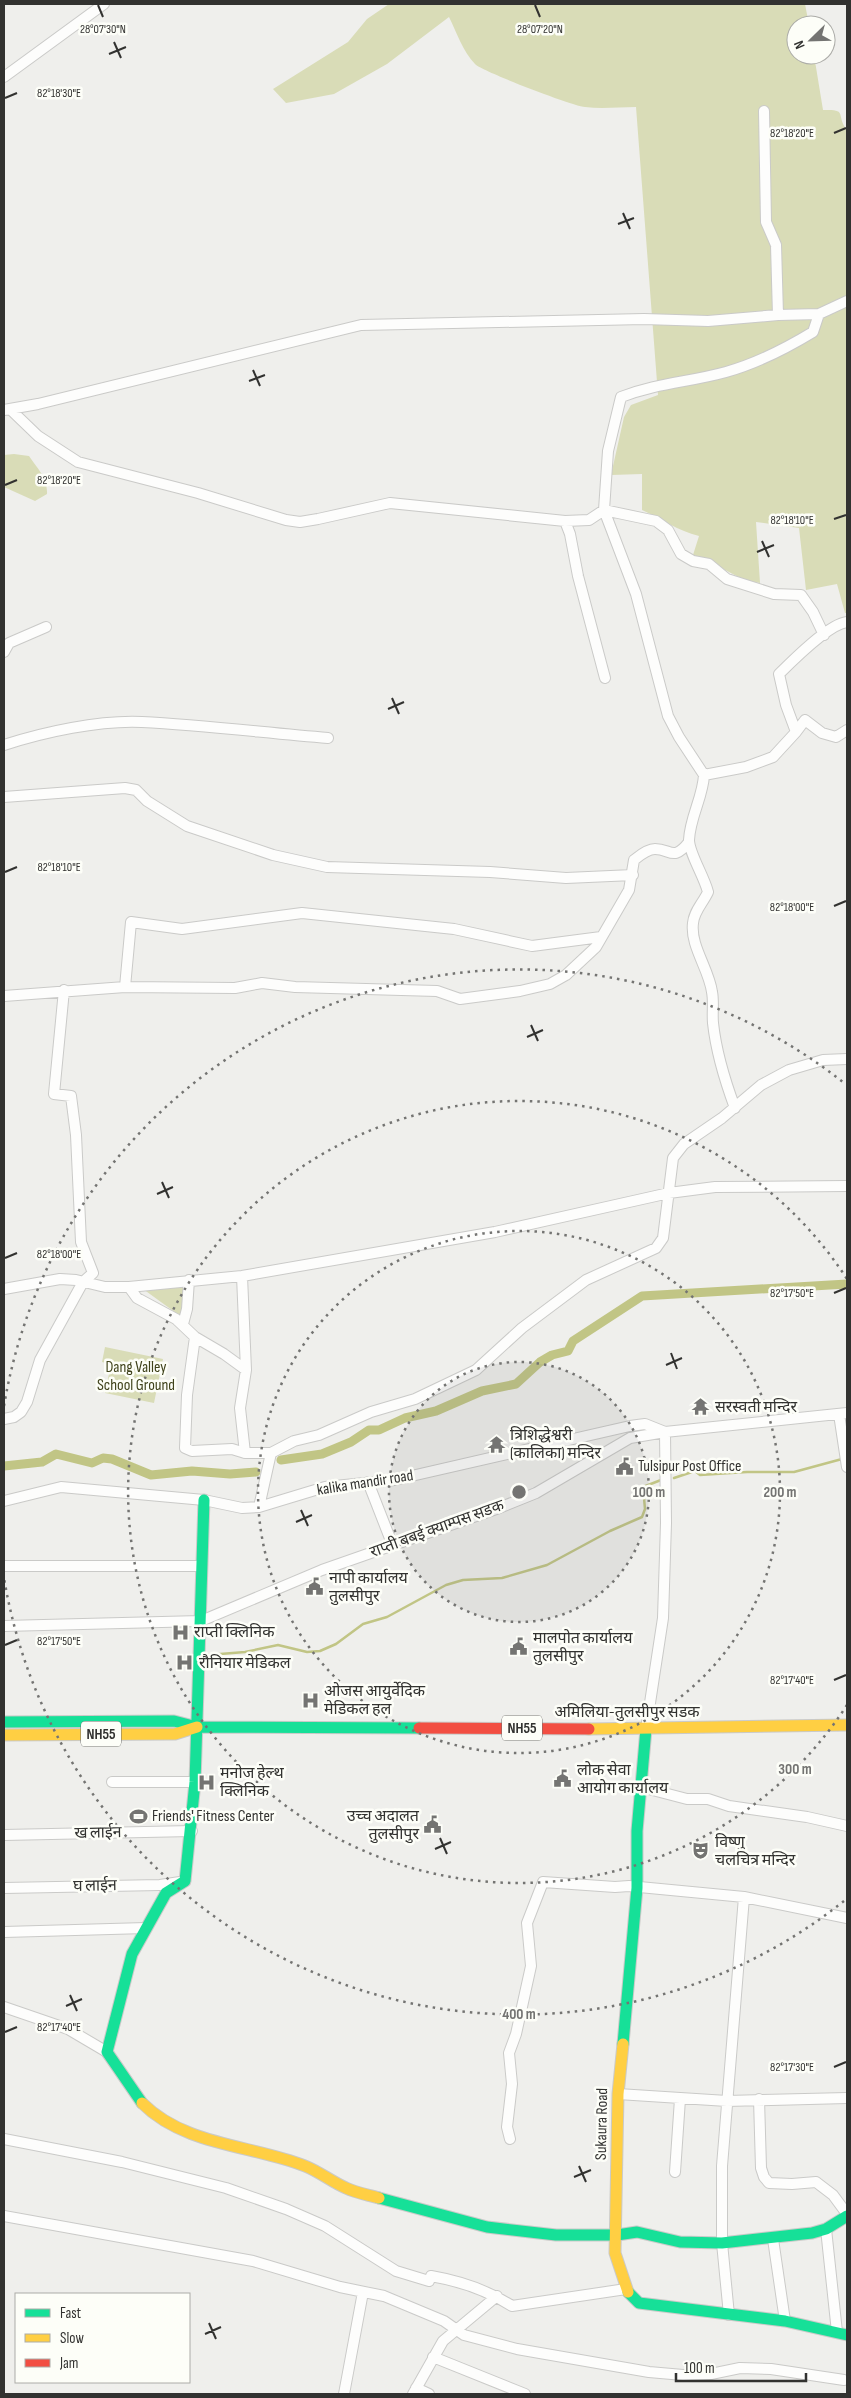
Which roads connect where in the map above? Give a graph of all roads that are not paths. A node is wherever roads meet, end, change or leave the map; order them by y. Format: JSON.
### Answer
{"nodes":[{"id":1,"x":104,"y":4,"type":"edge"},
{"id":2,"x":4,"y":77,"type":"edge"},
{"id":3,"x":764,"y":111,"type":"dead end"},
{"id":4,"x":847,"y":301,"type":"edge"},
{"id":5,"x":819,"y":314,"type":"junction"},
{"id":6,"x":778,"y":315,"type":"junction"},
{"id":7,"x":8,"y":410,"type":"edge"},
{"id":8,"x":604,"y":510,"type":"junction"},
{"id":9,"x":565,"y":521,"type":"junction"},
{"id":10,"x":847,"y":622,"type":"edge"},
{"id":11,"x":46,"y":627,"type":"dead end"},
{"id":12,"x":824,"y":634,"type":"junction"},
{"id":13,"x":4,"y":652,"type":"edge"},
{"id":14,"x":604,"y":678,"type":"dead end"},
{"id":15,"x":847,"y":730,"type":"edge"},
{"id":16,"x":796,"y":732,"type":"junction"},
{"id":17,"x":328,"y":738,"type":"dead end"},
{"id":18,"x":4,"y":745,"type":"edge"},
{"id":19,"x":704,"y":775,"type":"junction"},
{"id":20,"x":4,"y":797,"type":"edge"},
{"id":21,"x":689,"y":842,"type":"junction"},
{"id":22,"x":632,"y":875,"type":"junction"},
{"id":23,"x":601,"y":937,"type":"junction"},
{"id":24,"x":125,"y":987,"type":"junction"},
{"id":25,"x":64,"y":990,"type":"junction"},
{"id":26,"x":4,"y":996,"type":"edge"},
{"id":27,"x":847,"y":1058,"type":"edge"},
{"id":28,"x":735,"y":1108,"type":"junction"},
{"id":29,"x":847,"y":1186,"type":"edge"},
{"id":30,"x":668,"y":1193,"type":"junction"},
{"id":31,"x":242,"y":1276,"type":"junction"},
{"id":32,"x":189,"y":1280,"type":"junction"},
{"id":33,"x":83,"y":1282,"type":"junction"},
{"id":34,"x":129,"y":1287,"type":"junction"},
{"id":35,"x":4,"y":1288,"type":"edge"},
{"id":36,"x":183,"y":1324,"type":"junction"},
{"id":37,"x":195,"y":1337,"type":"junction"},
{"id":38,"x":246,"y":1370,"type":"junction"},
{"id":39,"x":843,"y":1413,"type":"edge"},
{"id":40,"x":4,"y":1419,"type":"edge"},
{"id":41,"x":665,"y":1432,"type":"junction"},
{"id":42,"x":245,"y":1453,"type":"junction"},
{"id":43,"x":271,"y":1453,"type":"junction"},
{"id":44,"x":847,"y":1467,"type":"edge"},
{"id":45,"x":368,"y":1482,"type":"junction"},
{"id":46,"x":204,"y":1500,"type":"junction"},
{"id":47,"x":4,"y":1501,"type":"edge"},
{"id":48,"x":259,"y":1507,"type":"junction"},
{"id":49,"x":393,"y":1546,"type":"junction"},
{"id":50,"x":4,"y":1566,"type":"edge"},
{"id":51,"x":202,"y":1566,"type":"junction"},
{"id":52,"x":201,"y":1621,"type":"junction"},
{"id":53,"x":4,"y":1626,"type":"edge"},
{"id":54,"x":4,"y":1722,"type":"edge"},
{"id":55,"x":847,"y":1725,"type":"edge"},
{"id":56,"x":197,"y":1727,"type":"junction"},
{"id":57,"x":646,"y":1729,"type":"junction"},
{"id":58,"x":4,"y":1735,"type":"edge"},
{"id":59,"x":112,"y":1782,"type":"dead end"},
{"id":60,"x":195,"y":1782,"type":"junction"},
{"id":61,"x":641,"y":1787,"type":"junction"},
{"id":62,"x":847,"y":1826,"type":"edge"},
{"id":63,"x":192,"y":1831,"type":"junction"},
{"id":64,"x":4,"y":1835,"type":"edge"},
{"id":65,"x":185,"y":1881,"type":"junction"},
{"id":66,"x":4,"y":1888,"type":"edge"},
{"id":67,"x":637,"y":1888,"type":"junction"},
{"id":68,"x":744,"y":1898,"type":"junction"},
{"id":69,"x":847,"y":1918,"type":"edge"},
{"id":70,"x":146,"y":1928,"type":"junction"},
{"id":71,"x":4,"y":1932,"type":"edge"},
{"id":72,"x":4,"y":2008,"type":"edge"},
{"id":73,"x":107,"y":2052,"type":"junction"},
{"id":74,"x":618,"y":2094,"type":"junction"},
{"id":75,"x":847,"y":2098,"type":"edge"},
{"id":76,"x":680,"y":2099,"type":"junction"},
{"id":77,"x":760,"y":2100,"type":"junction"},
{"id":78,"x":727,"y":2101,"type":"junction"},
{"id":79,"x":4,"y":2139,"type":"edge"},
{"id":80,"x":510,"y":2139,"type":"dead end"},
{"id":81,"x":675,"y":2172,"type":"dead end"},
{"id":82,"x":847,"y":2215,"type":"edge"},
{"id":83,"x":4,"y":2216,"type":"edge"},
{"id":84,"x":826,"y":2229,"type":"junction"},
{"id":85,"x":617,"y":2235,"type":"junction"},
{"id":86,"x":772,"y":2239,"type":"junction"},
{"id":87,"x":722,"y":2243,"type":"junction"},
{"id":88,"x":626,"y":2289,"type":"junction"},
{"id":89,"x":363,"y":2292,"type":"junction"},
{"id":90,"x":497,"y":2296,"type":"junction"},
{"id":91,"x":729,"y":2315,"type":"junction"},
{"id":92,"x":785,"y":2321,"type":"junction"},
{"id":93,"x":456,"y":2329,"type":"junction"},
{"id":94,"x":842,"y":2333,"type":"edge"},
{"id":95,"x":433,"y":2357,"type":"junction"},
{"id":96,"x":844,"y":2380,"type":"dead end"},
{"id":97,"x":414,"y":2391,"type":"edge"},
{"id":98,"x":344,"y":2394,"type":"edge"},
{"id":99,"x":429,"y":2394,"type":"edge"},
{"id":100,"x":525,"y":2394,"type":"edge"}],
"edges":[{"from":1,"to":2,"type":"street"},
{"from":3,"to":6,"type":"street"},
{"from":4,"to":5,"type":"street"},
{"from":5,"to":6,"type":"street"},
{"from":5,"to":8,"type":"street"},
{"from":6,"to":7,"type":"street"},
{"from":7,"to":9,"type":"street"},
{"from":8,"to":9,"type":"street"},
{"from":8,"to":12,"type":"street"},
{"from":8,"to":19,"type":"street"},
{"from":9,"to":14,"type":"street"},
{"from":10,"to":12,"type":"street"},
{"from":11,"to":13,"type":"street"},
{"from":12,"to":16,"type":"street"},
{"from":15,"to":16,"type":"street"},
{"from":16,"to":19,"type":"street"},
{"from":17,"to":18,"type":"street"},
{"from":19,"to":21,"type":"street"},
{"from":20,"to":22,"type":"street"},
{"from":21,"to":22,"type":"street"},
{"from":21,"to":28,"type":"street"},
{"from":22,"to":23,"type":"street"},
{"from":23,"to":24,"type":"street"},
{"from":23,"to":24,"type":"street"},
{"from":24,"to":25,"type":"street"},
{"from":25,"to":26,"type":"street"},
{"from":25,"to":33,"type":"street"},
{"from":27,"to":28,"type":"street"},
{"from":28,"to":30,"type":"street"},
{"from":29,"to":30,"type":"street"},
{"from":30,"to":31,"type":"street"},
{"from":30,"to":43,"type":"street"},
{"from":31,"to":32,"type":"street"},
{"from":31,"to":38,"type":"street"},
{"from":32,"to":34,"type":"street"},
{"from":32,"to":36,"type":"street"},
{"from":33,"to":34,"type":"street"},
{"from":33,"to":35,"type":"street"},
{"from":33,"to":40,"type":"street"},
{"from":34,"to":36,"type":"street"},
{"from":36,"to":37,"type":"street"},
{"from":37,"to":38,"type":"street"},
{"from":37,"to":42,"type":"street"},
{"from":38,"to":42,"type":"street"},
{"from":39,"to":41,"type":"street","name":"राप्ती बबई क्याम्पस सडक"},
{"from":39,"to":44,"type":"street"},
{"from":41,"to":45,"type":"street","name":"kalika mandir road"},
{"from":41,"to":49,"type":"street","name":"राप्ती बबई क्याम्पस सडक"},
{"from":41,"to":57,"type":"street"},
{"from":42,"to":43,"type":"street"},
{"from":43,"to":48,"type":"street"},
{"from":45,"to":48,"type":"street","name":"kalika mandir road"},
{"from":45,"to":49,"type":"street"},
{"from":46,"to":47,"type":"street","name":"kalika mandir road"},
{"from":46,"to":48,"type":"street","name":"kalika mandir road"},
{"from":46,"to":51,"type":"street"},
{"from":49,"to":52,"type":"street","name":"राप्ती बबई क्याम्पस सडक"},
{"from":50,"to":51,"type":"street"},
{"from":51,"to":52,"type":"street"},
{"from":52,"to":53,"type":"street"},
{"from":52,"to":56,"type":"street"},
{"from":54,"to":56,"type":"street","number":"NH55"},
{"from":55,"to":57,"type":"street","name":"अमिलिया-तुलसीपुर सडक","number":"NH55"},
{"from":56,"to":57,"type":"street","name":"अमिलिया-तुलसीपुर सडक","number":"NH55"},
{"from":56,"to":58,"type":"street","number":"NH55"},
{"from":56,"to":60,"type":"street"},
{"from":57,"to":61,"type":"street","name":"Sukaura Road"},
{"from":59,"to":60,"type":"street"},
{"from":60,"to":63,"type":"street"},
{"from":61,"to":62,"type":"street"},
{"from":61,"to":67,"type":"street","name":"Sukaura Road"},
{"from":63,"to":64,"type":"street","name":"ख लाईन"},
{"from":63,"to":65,"type":"street"},
{"from":65,"to":66,"type":"street","name":"घ लाईन"},
{"from":65,"to":70,"type":"street"},
{"from":67,"to":68,"type":"street"},
{"from":67,"to":74,"type":"street","name":"Sukaura Road"},
{"from":67,"to":80,"type":"street"},
{"from":68,"to":69,"type":"street"},
{"from":68,"to":78,"type":"street"},
{"from":70,"to":71,"type":"street"},
{"from":70,"to":73,"type":"street"},
{"from":72,"to":73,"type":"street"},
{"from":73,"to":85,"type":"street"},
{"from":74,"to":76,"type":"street"},
{"from":74,"to":85,"type":"street","name":"Sukaura Road"},
{"from":75,"to":77,"type":"street"},
{"from":76,"to":78,"type":"street"},
{"from":76,"to":81,"type":"street"},
{"from":77,"to":78,"type":"street"},
{"from":77,"to":82,"type":"street"},
{"from":78,"to":87,"type":"street"},
{"from":79,"to":90,"type":"street"},
{"from":82,"to":84,"type":"street"},
{"from":83,"to":89,"type":"street"},
{"from":84,"to":86,"type":"street"},
{"from":84,"to":94,"type":"street"},
{"from":85,"to":87,"type":"street"},
{"from":85,"to":88,"type":"street","name":"Sukaura Road"},
{"from":86,"to":87,"type":"street"},
{"from":86,"to":92,"type":"street"},
{"from":87,"to":91,"type":"street"},
{"from":88,"to":90,"type":"street"},
{"from":88,"to":91,"type":"street"},
{"from":89,"to":93,"type":"street"},
{"from":89,"to":98,"type":"street"},
{"from":90,"to":93,"type":"street"},
{"from":91,"to":92,"type":"street"},
{"from":92,"to":94,"type":"street"},
{"from":93,"to":95,"type":"street"},
{"from":93,"to":96,"type":"street"},
{"from":95,"to":97,"type":"street"},
{"from":95,"to":100,"type":"street"},
{"from":97,"to":99,"type":"street"}]}
